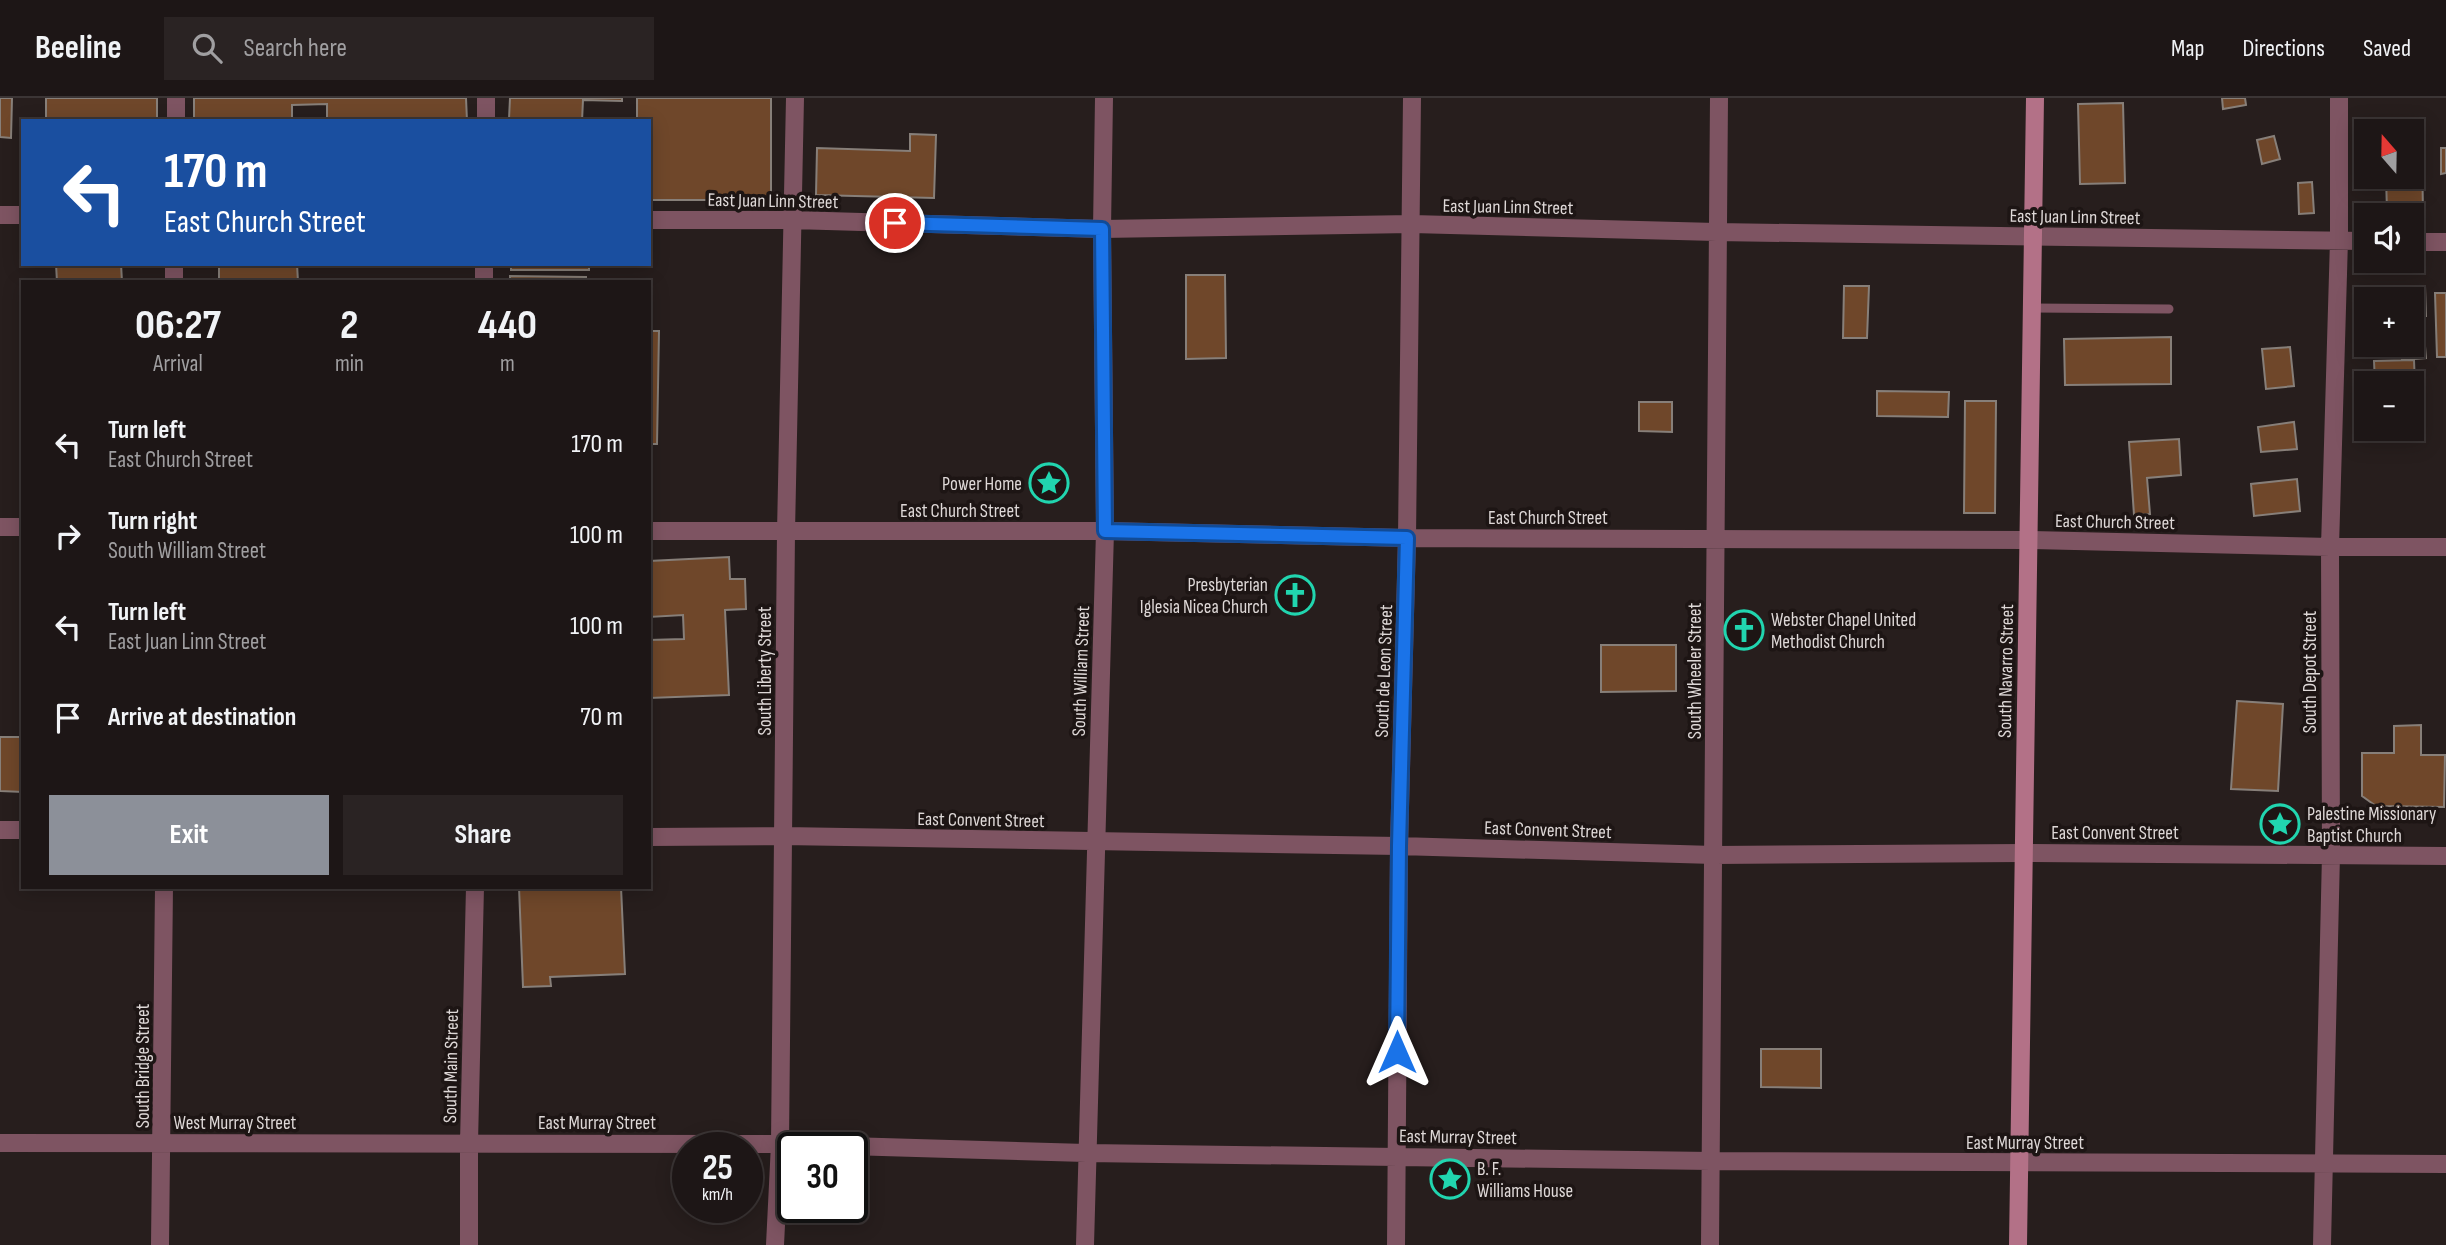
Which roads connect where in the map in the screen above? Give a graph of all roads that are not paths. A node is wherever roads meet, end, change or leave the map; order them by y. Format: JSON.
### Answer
{"nodes":[{"id":1,"x":176,"y":98,"type":"edge"},
{"id":2,"x":486,"y":98,"type":"edge"},
{"id":3,"x":794,"y":98,"type":"edge"},
{"id":4,"x":1104,"y":98,"type":"edge"},
{"id":5,"x":1412,"y":98,"type":"edge"},
{"id":6,"x":1719,"y":98,"type":"edge"},
{"id":7,"x":2035,"y":98,"type":"edge"},
{"id":8,"x":2339,"y":98,"type":"edge"},
{"id":9,"x":176,"y":119,"type":"edge"},
{"id":10,"x":486,"y":119,"type":"edge"},
{"id":11,"x":0,"y":215,"type":"edge"},
{"id":12,"x":21,"y":215,"type":"edge"},
{"id":13,"x":651,"y":220,"type":"edge"},
{"id":14,"x":792,"y":220,"type":"junction"},
{"id":15,"x":1412,"y":224,"type":"junction"},
{"id":16,"x":1102,"y":229,"type":"junction"},
{"id":17,"x":1716,"y":232,"type":"junction"},
{"id":18,"x":2033,"y":236,"type":"junction"},
{"id":19,"x":2339,"y":240,"type":"junction"},
{"id":20,"x":2354,"y":241,"type":"edge"},
{"id":21,"x":2424,"y":242,"type":"edge"},
{"id":22,"x":2446,"y":242,"type":"edge"},
{"id":23,"x":2032,"y":308,"type":"junction"},
{"id":24,"x":2169,"y":309,"type":"dead end"},
{"id":25,"x":0,"y":527,"type":"edge"},
{"id":26,"x":21,"y":527,"type":"edge"},
{"id":27,"x":651,"y":531,"type":"edge"},
{"id":28,"x":1105,"y":531,"type":"junction"},
{"id":29,"x":786,"y":532,"type":"junction"},
{"id":30,"x":1407,"y":538,"type":"junction"},
{"id":31,"x":1715,"y":538,"type":"junction"},
{"id":32,"x":2028,"y":540,"type":"junction"},
{"id":33,"x":2330,"y":547,"type":"junction"},
{"id":34,"x":2446,"y":547,"type":"edge"},
{"id":35,"x":0,"y":830,"type":"edge"},
{"id":36,"x":21,"y":830,"type":"edge"},
{"id":37,"x":783,"y":836,"type":"junction"},
{"id":38,"x":651,"y":837,"type":"edge"},
{"id":39,"x":1096,"y":842,"type":"junction"},
{"id":40,"x":1399,"y":846,"type":"junction"},
{"id":41,"x":2024,"y":853,"type":"junction"},
{"id":42,"x":2331,"y":854,"type":"junction"},
{"id":43,"x":1714,"y":855,"type":"junction"},
{"id":44,"x":2446,"y":856,"type":"edge"},
{"id":45,"x":164,"y":889,"type":"edge"},
{"id":46,"x":475,"y":889,"type":"edge"},
{"id":47,"x":780,"y":1132,"type":"edge"},
{"id":48,"x":0,"y":1143,"type":"edge"},
{"id":49,"x":162,"y":1143,"type":"junction"},
{"id":50,"x":469,"y":1143,"type":"junction"},
{"id":51,"x":777,"y":1144,"type":"edge"},
{"id":52,"x":868,"y":1147,"type":"edge"},
{"id":53,"x":1086,"y":1153,"type":"junction"},
{"id":54,"x":1397,"y":1155,"type":"junction"},
{"id":55,"x":1711,"y":1161,"type":"junction"},
{"id":56,"x":2019,"y":1163,"type":"junction"},
{"id":57,"x":2446,"y":1164,"type":"edge"},
{"id":58,"x":2323,"y":1165,"type":"junction"},
{"id":59,"x":777,"y":1205,"type":"edge"},
{"id":60,"x":160,"y":1245,"type":"edge"},
{"id":61,"x":469,"y":1245,"type":"edge"},
{"id":62,"x":775,"y":1245,"type":"edge"},
{"id":63,"x":1085,"y":1245,"type":"edge"},
{"id":64,"x":1396,"y":1245,"type":"edge"},
{"id":65,"x":1710,"y":1245,"type":"edge"},
{"id":66,"x":2018,"y":1245,"type":"edge"},
{"id":67,"x":2322,"y":1245,"type":"edge"}],
"edges":[{"from":1,"to":9,"type":"street"},
{"from":2,"to":10,"type":"street"},
{"from":3,"to":14,"type":"street","name":"South Liberty Street"},
{"from":4,"to":16,"type":"street","name":"South William Street"},
{"from":5,"to":15,"type":"street","name":"South de Leon Street"},
{"from":6,"to":17,"type":"street","name":"South Wheeler Street"},
{"from":7,"to":18,"type":"street","name":"South Navarro Street"},
{"from":8,"to":19,"type":"street","name":"South Depot Street"},
{"from":11,"to":12,"type":"street"},
{"from":13,"to":14,"type":"street","name":"East Juan Linn Street"},
{"from":14,"to":16,"type":"street","name":"East Juan Linn Street"},
{"from":14,"to":29,"type":"street","name":"South Liberty Street"},
{"from":15,"to":16,"type":"street","name":"East Juan Linn Street"},
{"from":15,"to":17,"type":"street","name":"East Juan Linn Street"},
{"from":15,"to":30,"type":"street","name":"South de Leon Street"},
{"from":16,"to":28,"type":"street","name":"South William Street"},
{"from":17,"to":18,"type":"street","name":"East Juan Linn Street"},
{"from":17,"to":31,"type":"street","name":"South Wheeler Street"},
{"from":18,"to":19,"type":"street","name":"East Juan Linn Street"},
{"from":18,"to":23,"type":"street","name":"South Navarro Street"},
{"from":19,"to":20,"type":"street","name":"East Juan Linn Street"},
{"from":19,"to":33,"type":"street","name":"South Depot Street"},
{"from":21,"to":22,"type":"street"},
{"from":23,"to":24,"type":"lane"},
{"from":23,"to":32,"type":"street","name":"South Navarro Street"},
{"from":25,"to":26,"type":"street"},
{"from":27,"to":29,"type":"street","name":"East Church Street"},
{"from":28,"to":29,"type":"street","name":"East Church Street"},
{"from":28,"to":30,"type":"street","name":"East Church Street"},
{"from":28,"to":39,"type":"street","name":"South William Street"},
{"from":29,"to":37,"type":"street","name":"South Liberty Street"},
{"from":30,"to":31,"type":"street","name":"East Church Street"},
{"from":30,"to":40,"type":"street","name":"South de Leon Street"},
{"from":31,"to":32,"type":"street","name":"East Church Street"},
{"from":31,"to":43,"type":"street","name":"South Wheeler Street"},
{"from":32,"to":33,"type":"street","name":"East Church Street"},
{"from":32,"to":41,"type":"street","name":"South Navarro Street"},
{"from":33,"to":34,"type":"street","name":"East Church Street"},
{"from":33,"to":42,"type":"street","name":"South Depot Street"},
{"from":35,"to":36,"type":"street"},
{"from":37,"to":38,"type":"street","name":"East Convent Street"},
{"from":37,"to":39,"type":"street","name":"East Convent Street"},
{"from":37,"to":47,"type":"street","name":"South Liberty Street"},
{"from":39,"to":40,"type":"street","name":"East Convent Street"},
{"from":39,"to":53,"type":"street","name":"South William Street"},
{"from":40,"to":43,"type":"street","name":"East Convent Street"},
{"from":40,"to":54,"type":"street","name":"South de Leon Street"},
{"from":41,"to":42,"type":"street","name":"East Convent Street"},
{"from":41,"to":43,"type":"street","name":"East Convent Street"},
{"from":41,"to":56,"type":"street","name":"South Navarro Street"},
{"from":42,"to":44,"type":"street","name":"East Convent Street"},
{"from":42,"to":58,"type":"street","name":"South Depot Street"},
{"from":43,"to":55,"type":"street","name":"South Wheeler Street"},
{"from":45,"to":49,"type":"street","name":"South Bridge Street"},
{"from":46,"to":50,"type":"street","name":"South Main Street"},
{"from":48,"to":49,"type":"street","name":"West Murray Street"},
{"from":49,"to":50,"type":"street","name":"West Murray Street"},
{"from":49,"to":60,"type":"street","name":"South Bridge Street"},
{"from":50,"to":51,"type":"street","name":"East Murray Street"},
{"from":50,"to":61,"type":"street","name":"South Main Street"},
{"from":52,"to":53,"type":"street","name":"East Murray Street"},
{"from":53,"to":54,"type":"street","name":"East Murray Street"},
{"from":53,"to":63,"type":"street","name":"South William Street"},
{"from":54,"to":55,"type":"street","name":"East Murray Street"},
{"from":54,"to":64,"type":"street","name":"South de Leon Street"},
{"from":55,"to":56,"type":"street","name":"East Murray Street"},
{"from":55,"to":65,"type":"street","name":"South Wheeler Street"},
{"from":56,"to":58,"type":"street","name":"East Murray Street"},
{"from":56,"to":66,"type":"street","name":"South Navarro Street"},
{"from":57,"to":58,"type":"street","name":"East Murray Street"},
{"from":58,"to":67,"type":"street","name":"South Depot Street"},
{"from":59,"to":62,"type":"street","name":"South Liberty Street"}]}
